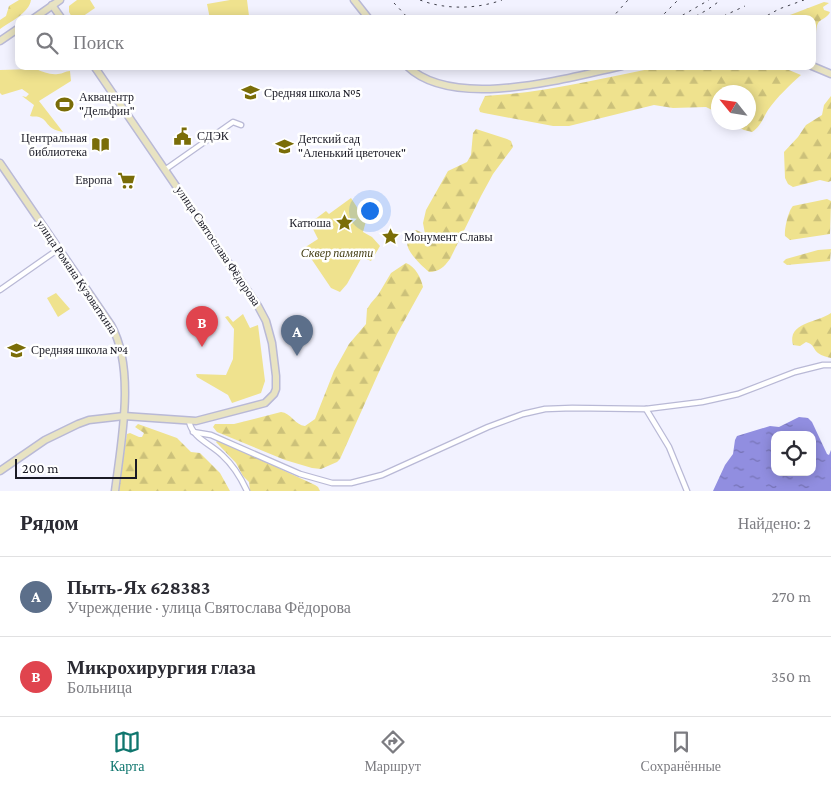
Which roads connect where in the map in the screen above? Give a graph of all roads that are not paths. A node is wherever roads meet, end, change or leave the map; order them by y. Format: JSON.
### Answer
{"nodes":[{"id":1,"x":60,"y":0,"type":"edge"},
{"id":2,"x":354,"y":0,"type":"edge"},
{"id":3,"x":50,"y":3,"type":"edge"},
{"id":4,"x":37,"y":15,"type":"edge"},
{"id":5,"x":59,"y":15,"type":"edge"},
{"id":6,"x":366,"y":15,"type":"edge"},
{"id":7,"x":15,"y":31,"type":"edge"},
{"id":8,"x":0,"y":41,"type":"edge"},
{"id":9,"x":816,"y":68,"type":"edge"},
{"id":10,"x":97,"y":70,"type":"edge"},
{"id":11,"x":412,"y":70,"type":"edge"},
{"id":12,"x":603,"y":70,"type":"edge"},
{"id":13,"x":831,"y":74,"type":"edge"},
{"id":14,"x":241,"y":125,"type":"dead end"},
{"id":15,"x":0,"y":163,"type":"edge"},
{"id":16,"x":166,"y":169,"type":"junction"},
{"id":17,"x":60,"y":248,"type":"junction"},
{"id":18,"x":0,"y":290,"type":"edge"},
{"id":19,"x":831,"y":365,"type":"edge"},
{"id":20,"x":646,"y":409,"type":"junction"},
{"id":21,"x":124,"y":416,"type":"junction"},
{"id":22,"x":189,"y":422,"type":"junction"},
{"id":23,"x":193,"y":432,"type":"junction"},
{"id":24,"x":0,"y":471,"type":"edge"},
{"id":25,"x":115,"y":491,"type":"edge"},
{"id":26,"x":247,"y":491,"type":"edge"},
{"id":27,"x":687,"y":491,"type":"edge"}],
"edges":[{"from":1,"to":3,"type":"street"},
{"from":2,"to":6,"type":"street"},
{"from":3,"to":4,"type":"street"},
{"from":3,"to":5,"type":"street"},
{"from":7,"to":8,"type":"street"},
{"from":9,"to":13,"type":"street"},
{"from":10,"to":16,"type":"street","name":"улица Святослава Фёдорова"},
{"from":11,"to":12,"type":"street"},
{"from":14,"to":16,"type":"street"},
{"from":15,"to":17,"type":"street","name":"улица Романа Кузоваткина"},
{"from":16,"to":22,"type":"street","name":"улица Святослава Фёдорова"},
{"from":17,"to":18,"type":"street"},
{"from":17,"to":21,"type":"street","name":"улица Романа Кузоваткина"},
{"from":19,"to":20,"type":"street"},
{"from":20,"to":23,"type":"street"},
{"from":20,"to":27,"type":"street"},
{"from":21,"to":22,"type":"street","name":"улица Святослава Фёдорова"},
{"from":21,"to":24,"type":"street","name":"улица Святослава Фёдорова"},
{"from":21,"to":25,"type":"street","name":"улица Романа Кузоваткина"},
{"from":22,"to":23,"type":"street"},
{"from":23,"to":26,"type":"street"}]}
